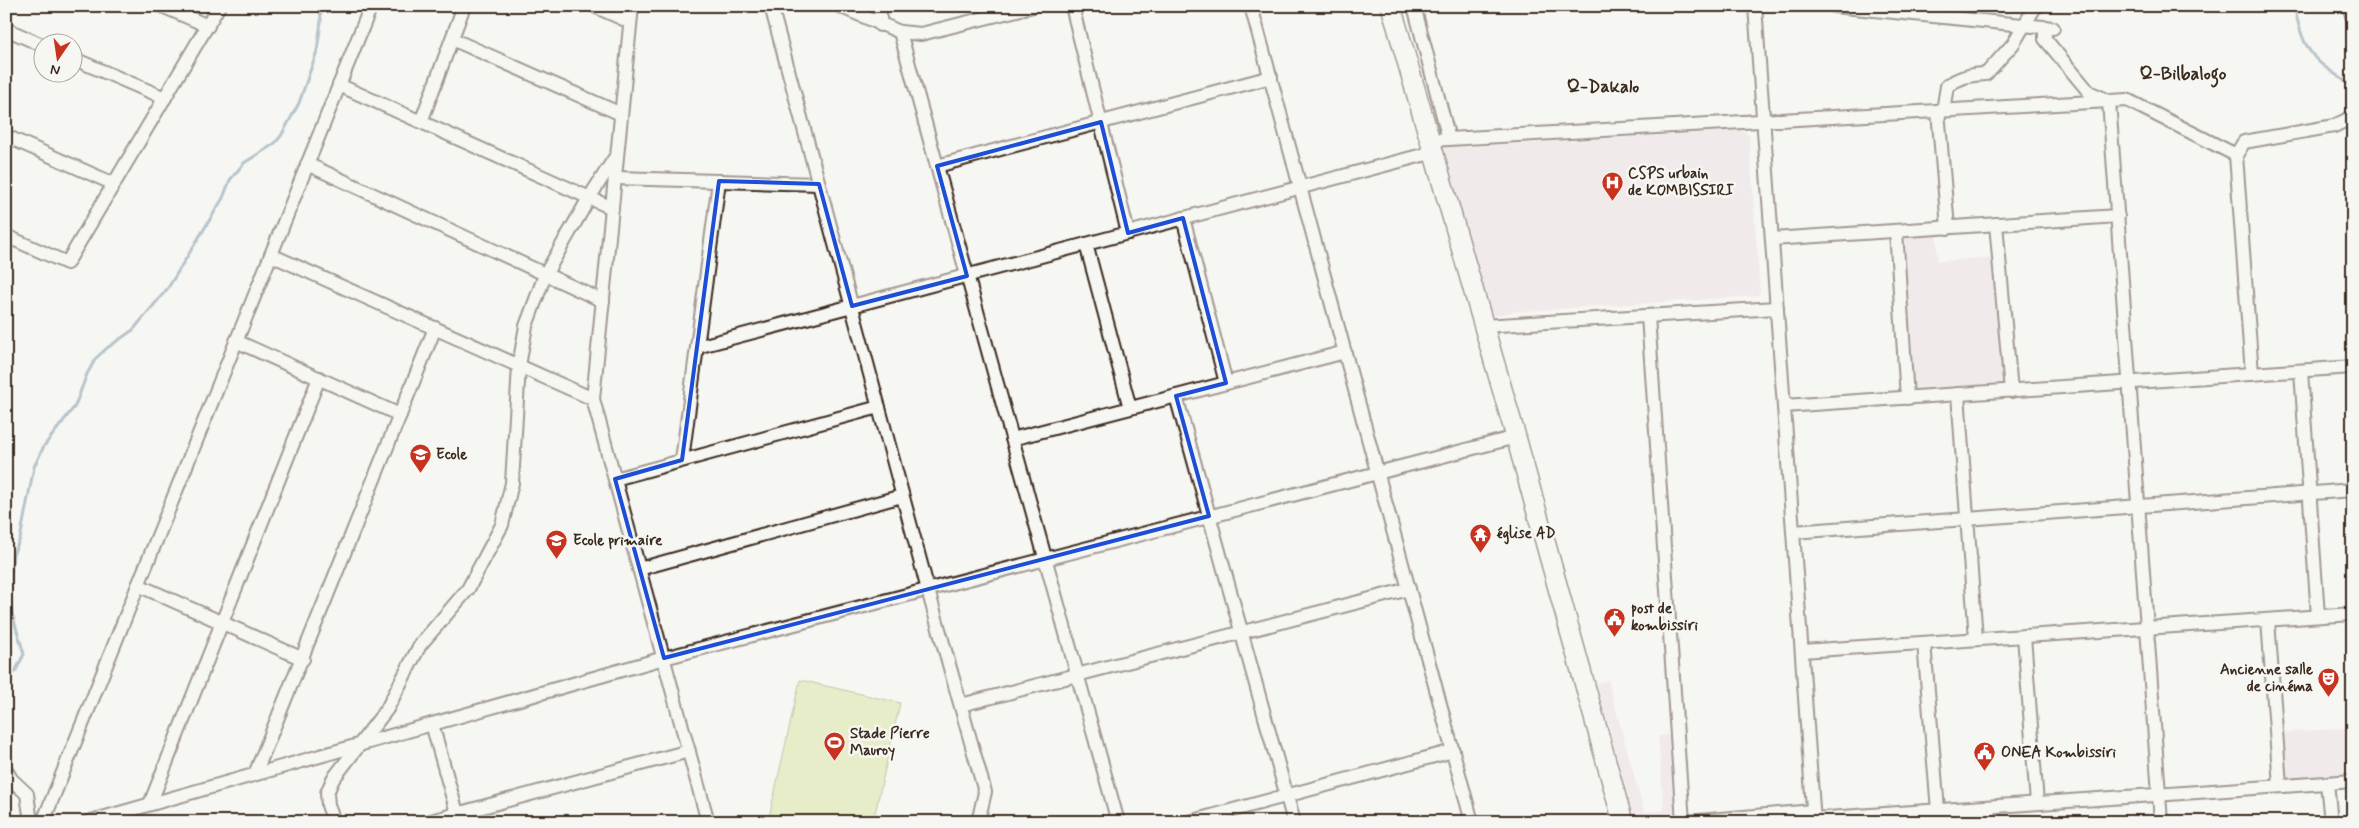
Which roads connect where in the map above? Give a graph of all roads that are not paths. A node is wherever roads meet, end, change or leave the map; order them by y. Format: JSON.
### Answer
{"nodes":[{"id":1,"x":162,"y":6,"type":"edge"},
{"id":2,"x":219,"y":6,"type":"edge"},
{"id":3,"x":371,"y":6,"type":"edge"},
{"id":4,"x":464,"y":6,"type":"edge"},
{"id":5,"x":594,"y":6,"type":"edge"},
{"id":6,"x":632,"y":6,"type":"edge"},
{"id":7,"x":771,"y":6,"type":"edge"},
{"id":8,"x":839,"y":6,"type":"edge"},
{"id":9,"x":880,"y":6,"type":"edge"},
{"id":10,"x":1033,"y":6,"type":"edge"},
{"id":11,"x":1072,"y":6,"type":"edge"},
{"id":12,"x":1252,"y":6,"type":"edge"},
{"id":13,"x":1391,"y":6,"type":"edge"},
{"id":14,"x":1414,"y":6,"type":"edge"},
{"id":15,"x":1755,"y":6,"type":"edge"},
{"id":16,"x":1840,"y":6,"type":"edge"},
{"id":17,"x":2038,"y":6,"type":"edge"},
{"id":18,"x":2348,"y":6,"type":"edge"},
{"id":19,"x":991,"y":11,"type":"edge"},
{"id":20,"x":2353,"y":18,"type":"edge"},
{"id":21,"x":630,"y":22,"type":"junction"},
{"id":22,"x":880,"y":25,"type":"junction"},
{"id":23,"x":2023,"y":25,"type":"junction"},
{"id":24,"x":208,"y":26,"type":"junction"},
{"id":25,"x":6,"y":29,"type":"edge"},
{"id":26,"x":900,"y":32,"type":"junction"},
{"id":27,"x":452,"y":40,"type":"junction"},
{"id":28,"x":32,"y":41,"type":"edge"},
{"id":29,"x":82,"y":62,"type":"edge"},
{"id":30,"x":1271,"y":77,"type":"junction"},
{"id":31,"x":339,"y":85,"type":"junction"},
{"id":32,"x":165,"y":98,"type":"junction"},
{"id":33,"x":2109,"y":101,"type":"junction"},
{"id":34,"x":1940,"y":111,"type":"junction"},
{"id":35,"x":621,"y":114,"type":"junction"},
{"id":36,"x":2353,"y":117,"type":"edge"},
{"id":37,"x":1763,"y":121,"type":"junction"},
{"id":38,"x":421,"y":122,"type":"junction"},
{"id":39,"x":1101,"y":122,"type":"junction"},
{"id":40,"x":6,"y":136,"type":"edge"},
{"id":41,"x":1438,"y":144,"type":"junction"},
{"id":42,"x":617,"y":154,"type":"junction"},
{"id":43,"x":2236,"y":155,"type":"junction"},
{"id":44,"x":307,"y":164,"type":"junction"},
{"id":45,"x":937,"y":166,"type":"junction"},
{"id":46,"x":615,"y":178,"type":"junction"},
{"id":47,"x":719,"y":181,"type":"junction"},
{"id":48,"x":114,"y":184,"type":"junction"},
{"id":49,"x":819,"y":184,"type":"junction"},
{"id":50,"x":1300,"y":187,"type":"junction"},
{"id":51,"x":589,"y":198,"type":"junction"},
{"id":52,"x":612,"y":208,"type":"junction"},
{"id":53,"x":2118,"y":216,"type":"junction"},
{"id":54,"x":1183,"y":218,"type":"junction"},
{"id":55,"x":1996,"y":224,"type":"junction"},
{"id":56,"x":1948,"y":228,"type":"junction"},
{"id":57,"x":1896,"y":231,"type":"junction"},
{"id":58,"x":1128,"y":233,"type":"junction"},
{"id":59,"x":6,"y":236,"type":"edge"},
{"id":60,"x":1772,"y":239,"type":"junction"},
{"id":61,"x":1086,"y":244,"type":"junction"},
{"id":62,"x":271,"y":255,"type":"junction"},
{"id":63,"x":545,"y":275,"type":"junction"},
{"id":64,"x":967,"y":276,"type":"junction"},
{"id":65,"x":603,"y":302,"type":"junction"},
{"id":66,"x":852,"y":306,"type":"junction"},
{"id":67,"x":1777,"y":308,"type":"junction"},
{"id":68,"x":1648,"y":316,"type":"junction"},
{"id":69,"x":1484,"y":326,"type":"junction"},
{"id":70,"x":435,"y":328,"type":"junction"},
{"id":71,"x":236,"y":340,"type":"junction"},
{"id":72,"x":697,"y":347,"type":"junction"},
{"id":73,"x":1345,"y":352,"type":"junction"},
{"id":74,"x":519,"y":366,"type":"junction"},
{"id":75,"x":2353,"y":367,"type":"edge"},
{"id":76,"x":2301,"y":371,"type":"junction"},
{"id":77,"x":2252,"y":374,"type":"junction"},
{"id":78,"x":319,"y":378,"type":"junction"},
{"id":79,"x":2130,"y":382,"type":"junction"},
{"id":80,"x":1226,"y":383,"type":"junction"},
{"id":81,"x":2011,"y":391,"type":"junction"},
{"id":82,"x":1958,"y":394,"type":"junction"},
{"id":83,"x":1176,"y":396,"type":"junction"},
{"id":84,"x":1907,"y":398,"type":"junction"},
{"id":85,"x":593,"y":399,"type":"junction"},
{"id":86,"x":1784,"y":406,"type":"junction"},
{"id":87,"x":878,"y":407,"type":"junction"},
{"id":88,"x":1130,"y":408,"type":"junction"},
{"id":89,"x":400,"y":415,"type":"junction"},
{"id":90,"x":1516,"y":437,"type":"junction"},
{"id":91,"x":1012,"y":439,"type":"junction"},
{"id":92,"x":682,"y":460,"type":"junction"},
{"id":93,"x":1378,"y":473,"type":"junction"},
{"id":94,"x":615,"y":479,"type":"junction"},
{"id":95,"x":2353,"y":490,"type":"edge"},
{"id":96,"x":2310,"y":494,"type":"junction"},
{"id":97,"x":902,"y":496,"type":"junction"},
{"id":98,"x":2138,"y":506,"type":"junction"},
{"id":99,"x":1209,"y":516,"type":"junction"},
{"id":100,"x":1967,"y":519,"type":"junction"},
{"id":101,"x":1793,"y":532,"type":"junction"},
{"id":102,"x":1045,"y":559,"type":"junction"},
{"id":103,"x":639,"y":569,"type":"junction"},
{"id":104,"x":138,"y":584,"type":"junction"},
{"id":105,"x":1409,"y":589,"type":"junction"},
{"id":106,"x":928,"y":590,"type":"junction"},
{"id":107,"x":2353,"y":614,"type":"edge"},
{"id":108,"x":2318,"y":616,"type":"junction"},
{"id":109,"x":2268,"y":620,"type":"junction"},
{"id":110,"x":223,"y":623,"type":"junction"},
{"id":111,"x":2147,"y":628,"type":"junction"},
{"id":112,"x":1242,"y":632,"type":"junction"},
{"id":113,"x":2024,"y":636,"type":"junction"},
{"id":114,"x":1976,"y":639,"type":"junction"},
{"id":115,"x":1924,"y":643,"type":"junction"},
{"id":116,"x":1802,"y":651,"type":"junction"},
{"id":117,"x":664,"y":658,"type":"junction"},
{"id":118,"x":303,"y":659,"type":"junction"},
{"id":119,"x":1077,"y":675,"type":"junction"},
{"id":120,"x":961,"y":705,"type":"junction"},
{"id":121,"x":432,"y":724,"type":"junction"},
{"id":122,"x":359,"y":745,"type":"junction"},
{"id":123,"x":1453,"y":750,"type":"junction"},
{"id":124,"x":689,"y":751,"type":"junction"},
{"id":125,"x":6,"y":770,"type":"edge"},
{"id":126,"x":255,"y":774,"type":"junction"},
{"id":127,"x":2353,"y":781,"type":"edge"},
{"id":128,"x":2327,"y":783,"type":"junction"},
{"id":129,"x":2280,"y":786,"type":"junction"},
{"id":130,"x":2159,"y":794,"type":"junction"},
{"id":131,"x":1286,"y":796,"type":"junction"},
{"id":132,"x":2038,"y":803,"type":"junction"},
{"id":133,"x":150,"y":804,"type":"junction"},
{"id":134,"x":1988,"y":807,"type":"junction"},
{"id":135,"x":1938,"y":810,"type":"junction"},
{"id":136,"x":1814,"y":817,"type":"edge"},
{"id":137,"x":458,"y":818,"type":"edge"},
{"id":138,"x":32,"y":822,"type":"edge"},
{"id":139,"x":43,"y":822,"type":"edge"},
{"id":140,"x":88,"y":822,"type":"edge"},
{"id":141,"x":334,"y":822,"type":"edge"},
{"id":142,"x":427,"y":822,"type":"edge"},
{"id":143,"x":708,"y":822,"type":"edge"},
{"id":144,"x":978,"y":822,"type":"edge"},
{"id":145,"x":1118,"y":822,"type":"edge"},
{"id":146,"x":1189,"y":822,"type":"edge"},
{"id":147,"x":1294,"y":822,"type":"edge"},
{"id":148,"x":1472,"y":822,"type":"edge"},
{"id":149,"x":1623,"y":822,"type":"edge"},
{"id":150,"x":1683,"y":822,"type":"edge"},
{"id":151,"x":1687,"y":822,"type":"edge"},
{"id":152,"x":1989,"y":822,"type":"edge"},
{"id":153,"x":2161,"y":822,"type":"edge"},
{"id":154,"x":2331,"y":822,"type":"edge"}],
"edges":[{"from":1,"to":24,"type":"street"},
{"from":2,"to":24,"type":"street"},
{"from":3,"to":31,"type":"street"},
{"from":4,"to":27,"type":"street"},
{"from":5,"to":21,"type":"street"},
{"from":6,"to":21,"type":"street"},
{"from":7,"to":49,"type":"street"},
{"from":8,"to":22,"type":"street"},
{"from":9,"to":22,"type":"street"},
{"from":10,"to":19,"type":"street"},
{"from":11,"to":39,"type":"street"},
{"from":12,"to":30,"type":"street"},
{"from":13,"to":41,"type":"highway"},
{"from":14,"to":41,"type":"street"},
{"from":15,"to":37,"type":"street"},
{"from":16,"to":23,"type":"street"},
{"from":17,"to":23,"type":"street"},
{"from":18,"to":20,"type":"street"},
{"from":19,"to":26,"type":"street"},
{"from":21,"to":35,"type":"street"},
{"from":22,"to":26,"type":"street"},
{"from":23,"to":33,"type":"street"},
{"from":23,"to":34,"type":"street"},
{"from":24,"to":32,"type":"street"},
{"from":25,"to":28,"type":"street"},
{"from":26,"to":45,"type":"street"},
{"from":27,"to":35,"type":"street"},
{"from":27,"to":38,"type":"street"},
{"from":29,"to":32,"type":"street"},
{"from":30,"to":39,"type":"street"},
{"from":30,"to":50,"type":"street"},
{"from":31,"to":38,"type":"street"},
{"from":31,"to":44,"type":"street"},
{"from":32,"to":48,"type":"street"},
{"from":33,"to":34,"type":"street"},
{"from":33,"to":43,"type":"street"},
{"from":33,"to":53,"type":"street"},
{"from":34,"to":37,"type":"street"},
{"from":34,"to":56,"type":"street"},
{"from":35,"to":42,"type":"street"},
{"from":36,"to":43,"type":"street"},
{"from":37,"to":41,"type":"street"},
{"from":37,"to":60,"type":"street"},
{"from":38,"to":51,"type":"street"},
{"from":39,"to":45,"type":"street"},
{"from":39,"to":58,"type":"street"},
{"from":40,"to":48,"type":"street"},
{"from":41,"to":50,"type":"street"},
{"from":41,"to":69,"type":"highway"},
{"from":42,"to":46,"type":"street"},
{"from":42,"to":51,"type":"street"},
{"from":43,"to":77,"type":"street"},
{"from":44,"to":62,"type":"street"},
{"from":44,"to":63,"type":"street"},
{"from":45,"to":64,"type":"street"},
{"from":46,"to":47,"type":"street"},
{"from":46,"to":52,"type":"street"},
{"from":47,"to":49,"type":"street"},
{"from":47,"to":72,"type":"street"},
{"from":48,"to":59,"type":"street"},
{"from":49,"to":66,"type":"street"},
{"from":50,"to":54,"type":"street"},
{"from":50,"to":73,"type":"street"},
{"from":51,"to":52,"type":"street"},
{"from":51,"to":63,"type":"street"},
{"from":52,"to":65,"type":"street"},
{"from":53,"to":55,"type":"street"},
{"from":53,"to":79,"type":"street"},
{"from":54,"to":58,"type":"street"},
{"from":54,"to":80,"type":"street"},
{"from":55,"to":56,"type":"street"},
{"from":55,"to":81,"type":"street"},
{"from":56,"to":57,"type":"street"},
{"from":57,"to":60,"type":"street"},
{"from":57,"to":84,"type":"street"},
{"from":58,"to":61,"type":"street"},
{"from":60,"to":67,"type":"street"},
{"from":61,"to":64,"type":"street"},
{"from":61,"to":88,"type":"street"},
{"from":62,"to":70,"type":"street"},
{"from":62,"to":71,"type":"street"},
{"from":63,"to":65,"type":"street"},
{"from":63,"to":74,"type":"street"},
{"from":64,"to":66,"type":"street"},
{"from":64,"to":91,"type":"street"},
{"from":65,"to":85,"type":"street"},
{"from":66,"to":72,"type":"street"},
{"from":66,"to":87,"type":"street"},
{"from":67,"to":68,"type":"street"},
{"from":67,"to":86,"type":"street"},
{"from":68,"to":69,"type":"street"},
{"from":68,"to":150,"type":"street"},
{"from":69,"to":90,"type":"highway"},
{"from":70,"to":74,"type":"street"},
{"from":70,"to":89,"type":"street"},
{"from":71,"to":78,"type":"street"},
{"from":71,"to":104,"type":"street"},
{"from":72,"to":92,"type":"street"},
{"from":73,"to":80,"type":"street"},
{"from":73,"to":93,"type":"street"},
{"from":74,"to":85,"type":"street"},
{"from":74,"to":122,"type":"street"},
{"from":75,"to":76,"type":"street"},
{"from":76,"to":77,"type":"street"},
{"from":76,"to":96,"type":"street"},
{"from":77,"to":79,"type":"street"},
{"from":78,"to":89,"type":"street"},
{"from":78,"to":110,"type":"street"},
{"from":79,"to":81,"type":"street"},
{"from":79,"to":98,"type":"street"},
{"from":80,"to":83,"type":"street"},
{"from":81,"to":82,"type":"street"},
{"from":82,"to":84,"type":"street"},
{"from":82,"to":100,"type":"street"},
{"from":83,"to":88,"type":"street"},
{"from":83,"to":99,"type":"street"},
{"from":84,"to":86,"type":"street"},
{"from":85,"to":94,"type":"street"},
{"from":86,"to":101,"type":"street"},
{"from":87,"to":92,"type":"street"},
{"from":87,"to":97,"type":"street"},
{"from":88,"to":91,"type":"street"},
{"from":89,"to":118,"type":"street"},
{"from":90,"to":93,"type":"street"},
{"from":90,"to":149,"type":"highway"},
{"from":91,"to":102,"type":"street"},
{"from":92,"to":94,"type":"street"},
{"from":93,"to":99,"type":"street"},
{"from":93,"to":105,"type":"street"},
{"from":94,"to":103,"type":"street"},
{"from":95,"to":96,"type":"street"},
{"from":96,"to":98,"type":"street"},
{"from":96,"to":108,"type":"street"},
{"from":97,"to":103,"type":"street"},
{"from":97,"to":106,"type":"street"},
{"from":98,"to":100,"type":"street"},
{"from":98,"to":111,"type":"street"},
{"from":99,"to":102,"type":"street"},
{"from":99,"to":112,"type":"street"},
{"from":100,"to":101,"type":"street"},
{"from":100,"to":114,"type":"street"},
{"from":101,"to":116,"type":"street"},
{"from":102,"to":106,"type":"street"},
{"from":102,"to":119,"type":"street"},
{"from":103,"to":117,"type":"street"},
{"from":104,"to":110,"type":"street"},
{"from":104,"to":139,"type":"street"},
{"from":105,"to":112,"type":"street"},
{"from":105,"to":123,"type":"street"},
{"from":106,"to":117,"type":"street"},
{"from":106,"to":120,"type":"street"},
{"from":107,"to":108,"type":"street"},
{"from":108,"to":109,"type":"street"},
{"from":109,"to":111,"type":"street"},
{"from":109,"to":129,"type":"street"},
{"from":110,"to":118,"type":"street"},
{"from":110,"to":133,"type":"street"},
{"from":111,"to":113,"type":"street"},
{"from":111,"to":130,"type":"street"},
{"from":112,"to":119,"type":"street"},
{"from":112,"to":131,"type":"street"},
{"from":113,"to":114,"type":"street"},
{"from":113,"to":132,"type":"street"},
{"from":114,"to":115,"type":"street"},
{"from":115,"to":116,"type":"street"},
{"from":115,"to":135,"type":"street"},
{"from":116,"to":136,"type":"street"},
{"from":117,"to":121,"type":"street"},
{"from":117,"to":124,"type":"street"},
{"from":118,"to":126,"type":"street"},
{"from":119,"to":120,"type":"street"},
{"from":119,"to":145,"type":"street"},
{"from":120,"to":144,"type":"street"},
{"from":121,"to":122,"type":"street"},
{"from":121,"to":137,"type":"street"},
{"from":122,"to":126,"type":"street"},
{"from":122,"to":141,"type":"street"},
{"from":123,"to":131,"type":"street"},
{"from":123,"to":148,"type":"street"},
{"from":124,"to":137,"type":"street"},
{"from":124,"to":143,"type":"street"},
{"from":125,"to":138,"type":"street"},
{"from":126,"to":133,"type":"street"},
{"from":127,"to":128,"type":"street"},
{"from":128,"to":129,"type":"street"},
{"from":128,"to":154,"type":"street"},
{"from":129,"to":130,"type":"street"},
{"from":130,"to":132,"type":"street"},
{"from":130,"to":153,"type":"street"},
{"from":131,"to":146,"type":"street"},
{"from":131,"to":147,"type":"street"},
{"from":132,"to":134,"type":"street"},
{"from":133,"to":140,"type":"street"},
{"from":134,"to":135,"type":"street"},
{"from":134,"to":152,"type":"street"},
{"from":135,"to":136,"type":"street"},
{"from":136,"to":151,"type":"street"},
{"from":137,"to":142,"type":"street"}]}
